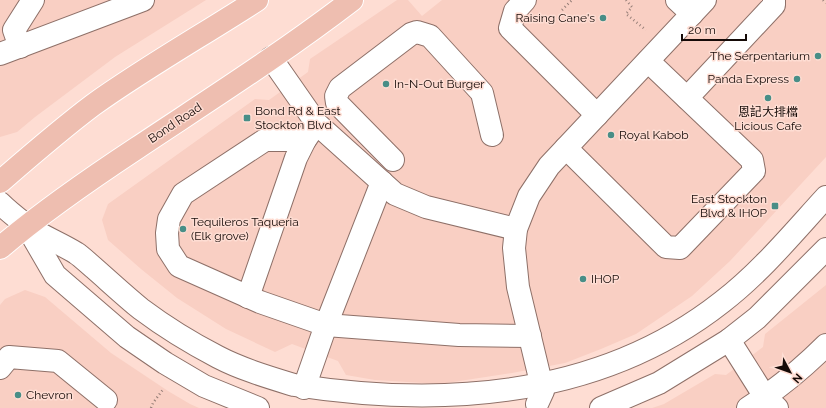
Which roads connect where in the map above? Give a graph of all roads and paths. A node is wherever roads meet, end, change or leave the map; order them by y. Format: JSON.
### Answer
{"nodes":[{"id":1,"x":33,"y":0,"type":"edge"},
{"id":2,"x":143,"y":0,"type":"edge"},
{"id":3,"x":257,"y":0,"type":"edge"},
{"id":4,"x":352,"y":0,"type":"edge"},
{"id":5,"x":525,"y":0,"type":"edge"},
{"id":6,"x":572,"y":0,"type":"edge"},
{"id":7,"x":626,"y":0,"type":"edge"},
{"id":8,"x":774,"y":0,"type":"edge"},
{"id":9,"x":823,"y":0,"type":"edge"},
{"id":10,"x":826,"y":3,"type":"edge"},
{"id":11,"x":113,"y":5,"type":"edge"},
{"id":12,"x":691,"y":5,"type":"edge"},
{"id":13,"x":562,"y":10,"type":"dead end"},
{"id":14,"x":646,"y":30,"type":"dead end"},
{"id":15,"x":20,"y":47,"type":"junction"},
{"id":16,"x":0,"y":54,"type":"edge"},
{"id":17,"x":271,"y":58,"type":"junction"},
{"id":18,"x":648,"y":61,"type":"junction"},
{"id":19,"x":687,"y":98,"type":"junction"},
{"id":20,"x":597,"y":115,"type":"junction"},
{"id":21,"x":311,"y":132,"type":"junction"},
{"id":22,"x":492,"y":135,"type":"dead end"},
{"id":23,"x":566,"y":148,"type":"junction"},
{"id":24,"x":393,"y":160,"type":"dead end"},
{"id":25,"x":0,"y":182,"type":"edge"},
{"id":26,"x":382,"y":182,"type":"junction"},
{"id":27,"x":826,"y":197,"type":"edge"},
{"id":28,"x":0,"y":204,"type":"edge"},
{"id":29,"x":26,"y":225,"type":"junction"},
{"id":30,"x":516,"y":229,"type":"junction"},
{"id":31,"x":0,"y":248,"type":"edge"},
{"id":32,"x":826,"y":249,"type":"edge"},
{"id":33,"x":248,"y":296,"type":"junction"},
{"id":34,"x":326,"y":325,"type":"junction"},
{"id":35,"x":530,"y":336,"type":"junction"},
{"id":36,"x":729,"y":340,"type":"junction"},
{"id":37,"x":826,"y":345,"type":"edge"},
{"id":38,"x":0,"y":368,"type":"edge"},
{"id":39,"x":166,"y":386,"type":"dead end"},
{"id":40,"x":304,"y":388,"type":"junction"},
{"id":41,"x":106,"y":400,"type":"dead end"},
{"id":42,"x":537,"y":400,"type":"edge"},
{"id":43,"x":763,"y":404,"type":"edge"},
{"id":44,"x":151,"y":408,"type":"edge"},
{"id":45,"x":258,"y":408,"type":"edge"},
{"id":46,"x":602,"y":408,"type":"edge"}],
"edges":[{"from":1,"to":15,"type":"street"},
{"from":2,"to":11,"type":"street"},
{"from":3,"to":25,"type":"main road"},
{"from":4,"to":17,"type":"main road","name":"Bond Road"},
{"from":5,"to":20,"type":"street"},
{"from":6,"to":13,"type":"path"},
{"from":7,"to":14,"type":"path"},
{"from":8,"to":19,"type":"street"},
{"from":9,"to":10,"type":"path"},
{"from":11,"to":15,"type":"street"},
{"from":12,"to":18,"type":"street"},
{"from":15,"to":16,"type":"street"},
{"from":17,"to":21,"type":"street"},
{"from":17,"to":29,"type":"main road","name":"Bond Road"},
{"from":18,"to":19,"type":"street"},
{"from":18,"to":20,"type":"street"},
{"from":19,"to":23,"type":"street"},
{"from":20,"to":23,"type":"street"},
{"from":21,"to":26,"type":"street"},
{"from":21,"to":33,"type":"street"},
{"from":21,"to":33,"type":"street"},
{"from":22,"to":24,"type":"street"},
{"from":23,"to":30,"type":"street"},
{"from":26,"to":30,"type":"street"},
{"from":26,"to":34,"type":"street"},
{"from":27,"to":42,"type":"street"},
{"from":28,"to":29,"type":"street"},
{"from":29,"to":31,"type":"main road","name":"Bond Road"},
{"from":29,"to":40,"type":"street"},
{"from":29,"to":45,"type":"street"},
{"from":30,"to":35,"type":"street"},
{"from":32,"to":36,"type":"street"},
{"from":33,"to":34,"type":"street"},
{"from":34,"to":35,"type":"street"},
{"from":34,"to":40,"type":"street"},
{"from":35,"to":42,"type":"street"},
{"from":36,"to":43,"type":"street"},
{"from":36,"to":46,"type":"street"},
{"from":37,"to":43,"type":"street"},
{"from":38,"to":41,"type":"street"},
{"from":39,"to":44,"type":"path"},
{"from":40,"to":42,"type":"street"}]}
